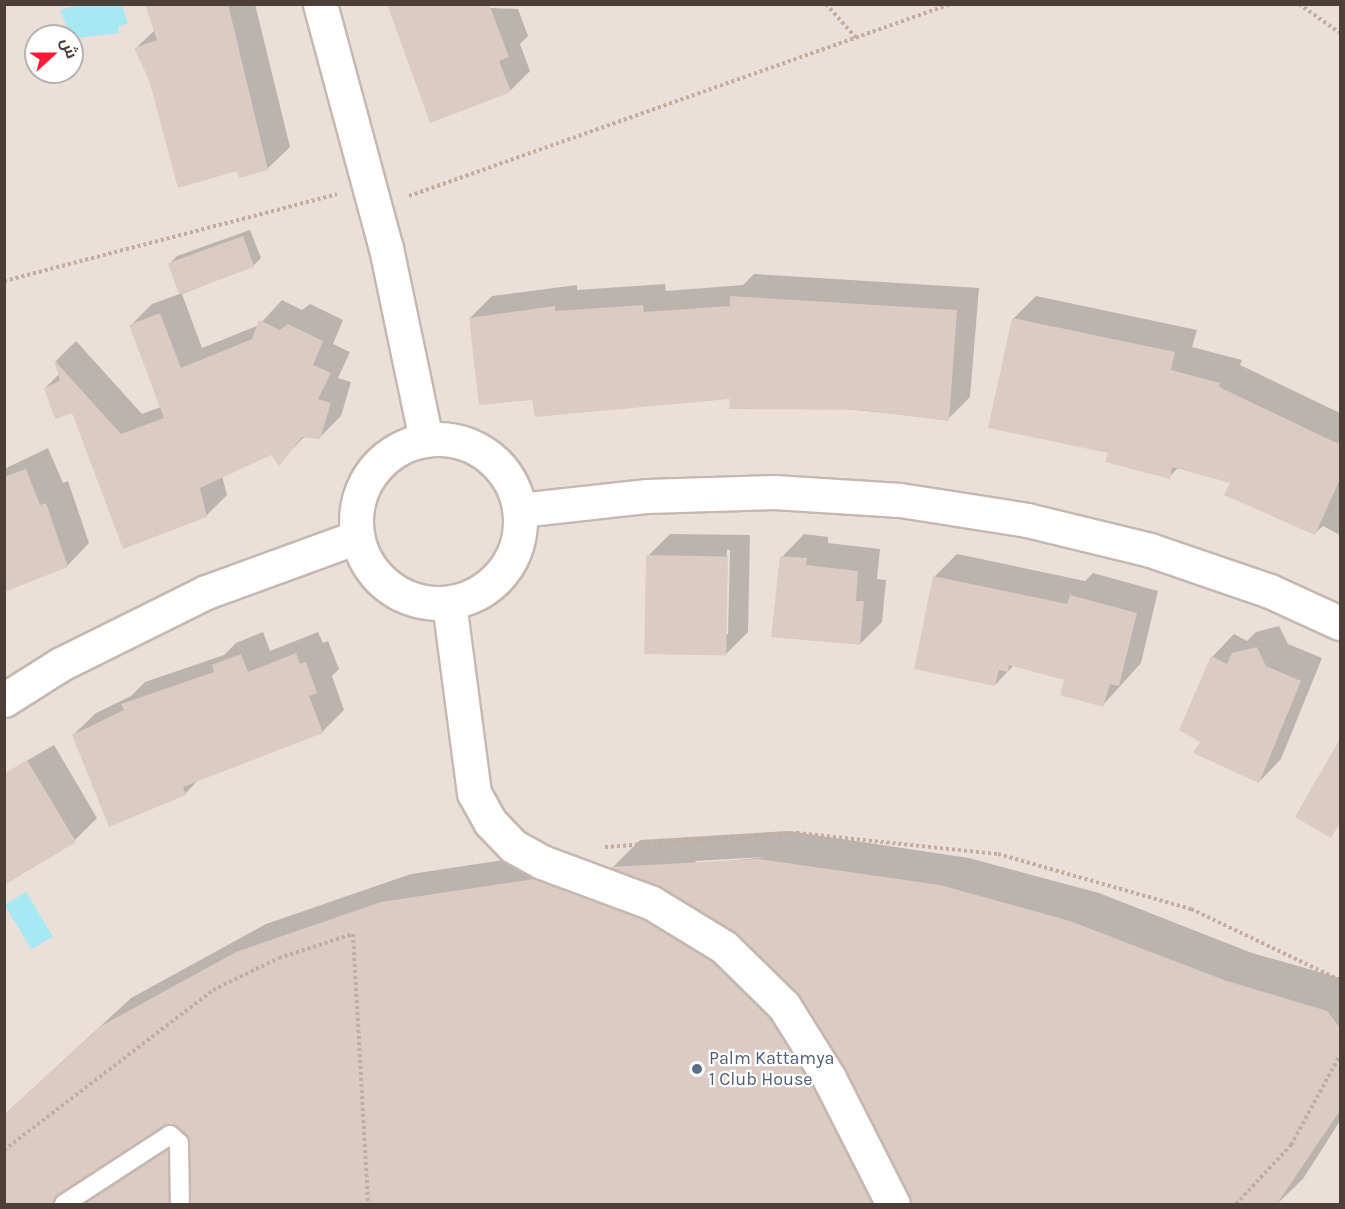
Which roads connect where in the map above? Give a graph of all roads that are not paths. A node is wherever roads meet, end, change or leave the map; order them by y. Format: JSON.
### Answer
{"nodes":[{"id":1,"x":320,"y":4,"type":"edge"},
{"id":2,"x":426,"y":440,"type":"junction"},
{"id":3,"x":520,"y":510,"type":"junction"},
{"id":4,"x":357,"y":537,"type":"junction"},
{"id":5,"x":449,"y":603,"type":"junction"},
{"id":6,"x":1341,"y":623,"type":"edge"},
{"id":7,"x":4,"y":700,"type":"edge"},
{"id":8,"x":63,"y":1204,"type":"edge"},
{"id":9,"x":180,"y":1204,"type":"edge"},
{"id":10,"x":893,"y":1204,"type":"edge"}],
"edges":[{"from":1,"to":2,"type":"street"},
{"from":2,"to":3,"type":"street"},
{"from":2,"to":4,"type":"street"},
{"from":3,"to":5,"type":"street"},
{"from":3,"to":6,"type":"street"},
{"from":4,"to":5,"type":"street"},
{"from":4,"to":7,"type":"street"},
{"from":5,"to":10,"type":"street"},
{"from":8,"to":9,"type":"lane"}]}
